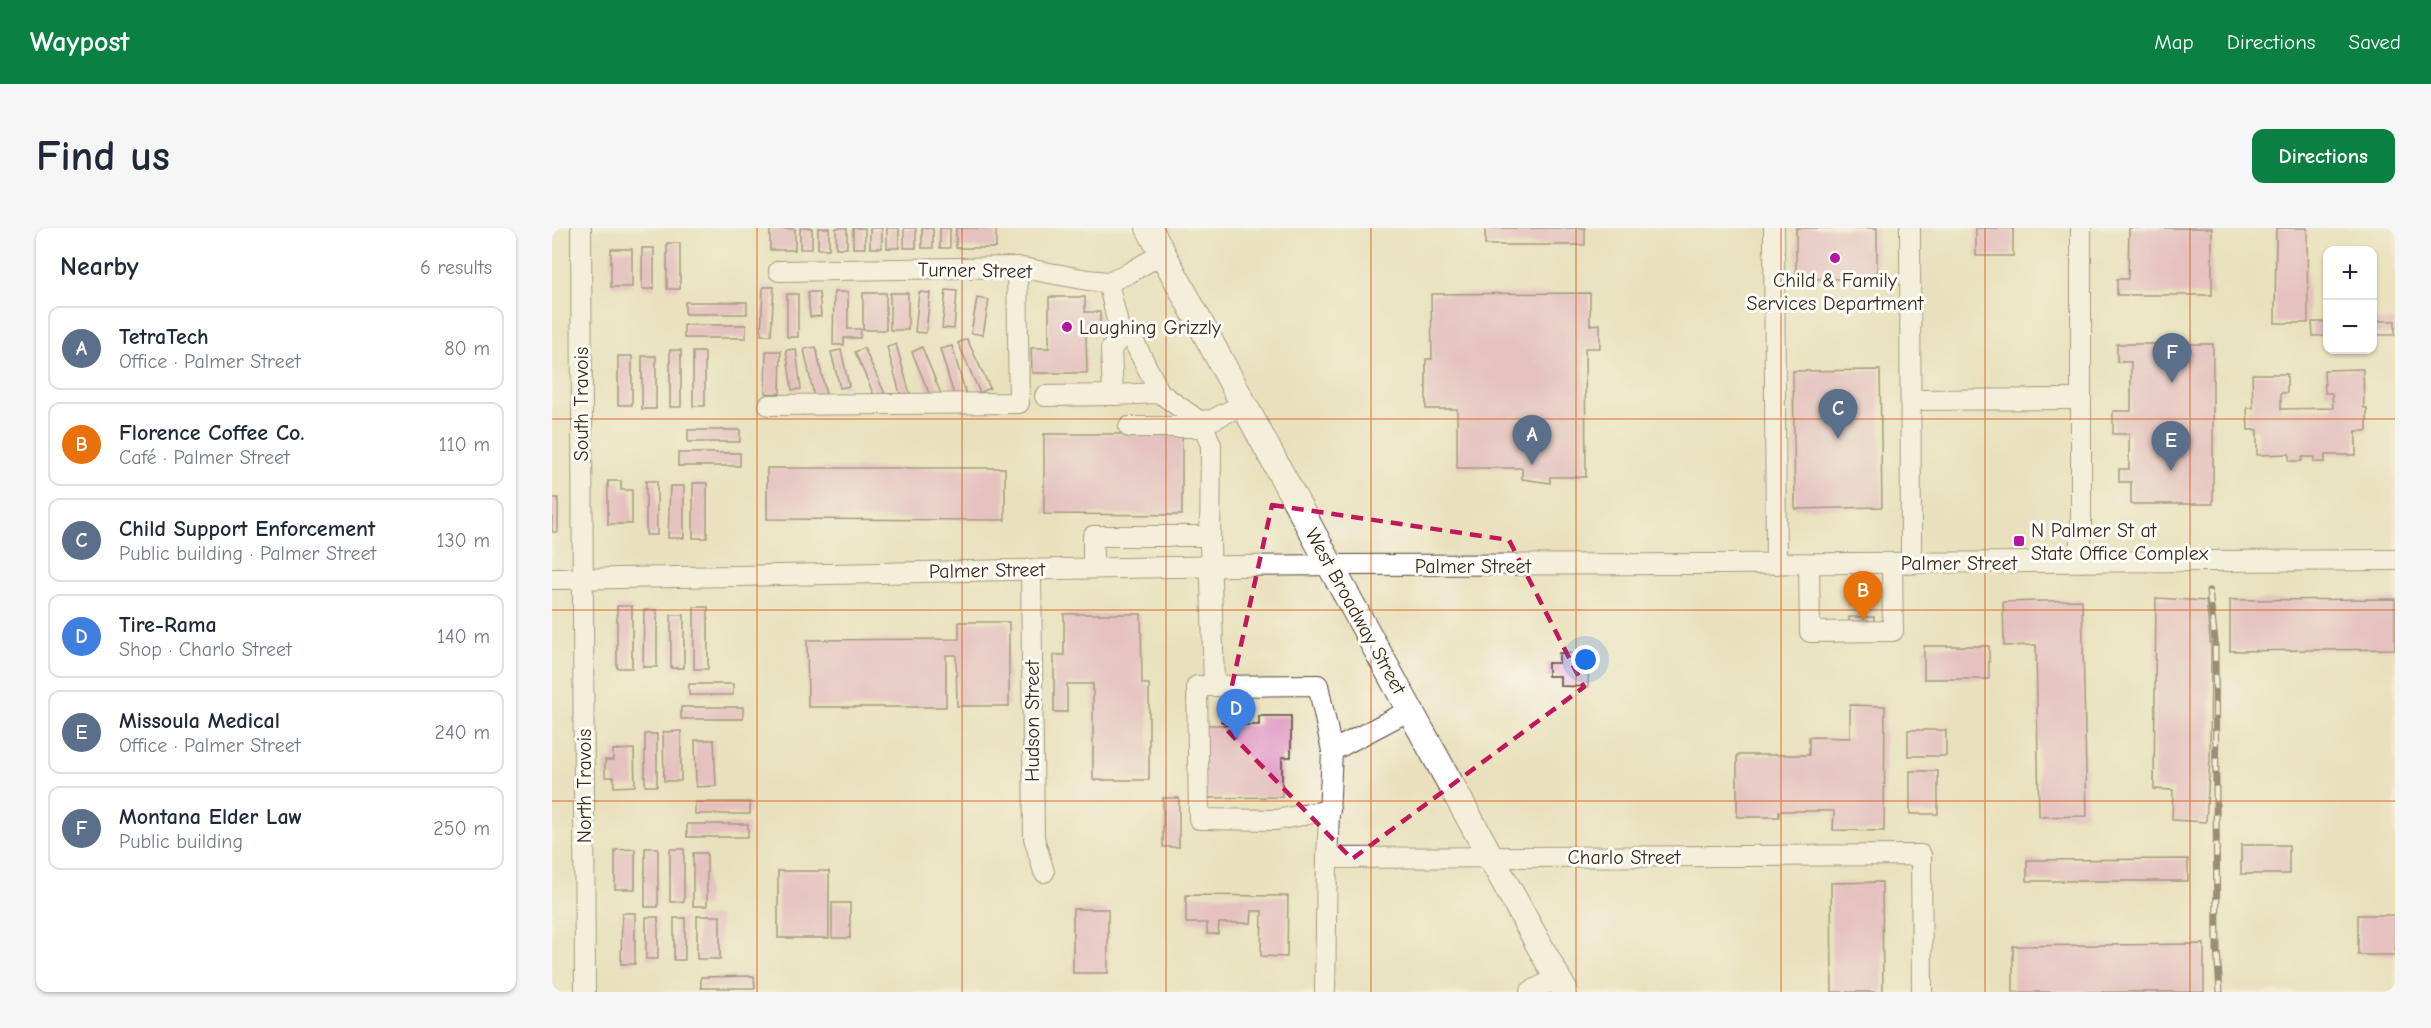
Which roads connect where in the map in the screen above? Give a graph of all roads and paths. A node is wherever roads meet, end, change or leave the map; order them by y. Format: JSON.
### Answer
{"nodes":[{"id":1,"x":581,"y":228,"type":"edge"},
{"id":2,"x":1149,"y":228,"type":"edge"},
{"id":3,"x":1774,"y":228,"type":"edge"},
{"id":4,"x":1910,"y":228,"type":"edge"},
{"id":5,"x":2081,"y":228,"type":"edge"},
{"id":6,"x":1163,"y":253,"type":"junction"},
{"id":7,"x":1017,"y":267,"type":"junction"},
{"id":8,"x":778,"y":271,"type":"dead end"},
{"id":9,"x":1108,"y":282,"type":"junction"},
{"id":10,"x":1121,"y":337,"type":"junction"},
{"id":11,"x":1160,"y":393,"type":"junction"},
{"id":12,"x":1113,"y":395,"type":"junction"},
{"id":13,"x":1045,"y":396,"type":"dead end"},
{"id":14,"x":2081,"y":399,"type":"junction"},
{"id":15,"x":1911,"y":400,"type":"junction"},
{"id":16,"x":1244,"y":404,"type":"junction"},
{"id":17,"x":769,"y":405,"type":"dead end"},
{"id":18,"x":1202,"y":424,"type":"junction"},
{"id":19,"x":1129,"y":427,"type":"dead end"},
{"id":20,"x":1210,"y":536,"type":"junction"},
{"id":21,"x":2395,"y":560,"type":"edge"},
{"id":22,"x":2081,"y":562,"type":"junction"},
{"id":23,"x":1776,"y":564,"type":"junction"},
{"id":24,"x":1809,"y":564,"type":"junction"},
{"id":25,"x":1902,"y":564,"type":"junction"},
{"id":26,"x":1330,"y":565,"type":"junction"},
{"id":27,"x":1210,"y":567,"type":"junction"},
{"id":28,"x":1093,"y":568,"type":"junction"},
{"id":29,"x":1031,"y":569,"type":"junction"},
{"id":30,"x":552,"y":579,"type":"edge"},
{"id":31,"x":582,"y":579,"type":"junction"},
{"id":32,"x":1214,"y":687,"type":"junction"},
{"id":33,"x":1410,"y":710,"type":"junction"},
{"id":34,"x":1332,"y":751,"type":"junction"},
{"id":35,"x":1330,"y":810,"type":"junction"},
{"id":36,"x":1327,"y":858,"type":"junction"},
{"id":37,"x":1493,"y":858,"type":"junction"},
{"id":38,"x":1044,"y":872,"type":"dead end"},
{"id":39,"x":1561,"y":985,"type":"edge"},
{"id":40,"x":585,"y":992,"type":"edge"},
{"id":41,"x":1325,"y":992,"type":"edge"},
{"id":42,"x":1530,"y":992,"type":"edge"},
{"id":43,"x":1922,"y":992,"type":"edge"}],
"edges":[{"from":1,"to":31,"type":"street","name":"South Travois"},
{"from":2,"to":6,"type":"main road","name":"West Broadway Street"},
{"from":3,"to":23,"type":"street"},
{"from":4,"to":15,"type":"street"},
{"from":5,"to":14,"type":"street"},
{"from":6,"to":9,"type":"street"},
{"from":6,"to":16,"type":"main road","name":"West Broadway Street"},
{"from":7,"to":8,"type":"street","name":"Turner Street"},
{"from":7,"to":9,"type":"street","name":"Turner Street"},
{"from":7,"to":17,"type":"street"},
{"from":9,"to":10,"type":"street"},
{"from":10,"to":11,"type":"street"},
{"from":10,"to":12,"type":"street"},
{"from":11,"to":12,"type":"street"},
{"from":11,"to":18,"type":"street"},
{"from":12,"to":13,"type":"street"},
{"from":14,"to":15,"type":"street"},
{"from":14,"to":22,"type":"street"},
{"from":15,"to":25,"type":"street"},
{"from":16,"to":18,"type":"street"},
{"from":16,"to":26,"type":"main road","name":"West Broadway Street"},
{"from":18,"to":19,"type":"street"},
{"from":18,"to":20,"type":"street"},
{"from":20,"to":27,"type":"street"},
{"from":20,"to":28,"type":"street"},
{"from":21,"to":22,"type":"street","name":"Palmer Street"},
{"from":22,"to":25,"type":"street","name":"Palmer Street"},
{"from":23,"to":24,"type":"street","name":"Palmer Street"},
{"from":23,"to":26,"type":"street","name":"Palmer Street"},
{"from":24,"to":25,"type":"street","name":"Palmer Street"},
{"from":24,"to":25,"type":"street"},
{"from":26,"to":27,"type":"street","name":"Palmer Street"},
{"from":26,"to":33,"type":"main road","name":"West Broadway Street"},
{"from":27,"to":28,"type":"street","name":"Palmer Street"},
{"from":27,"to":32,"type":"street"},
{"from":28,"to":29,"type":"street","name":"Palmer Street"},
{"from":29,"to":31,"type":"street","name":"Palmer Street"},
{"from":29,"to":38,"type":"street","name":"Hudson Street"},
{"from":30,"to":31,"type":"street","name":"Palmer Street"},
{"from":31,"to":40,"type":"street","name":"North Travois"},
{"from":32,"to":34,"type":"street"},
{"from":32,"to":35,"type":"street"},
{"from":33,"to":34,"type":"street"},
{"from":33,"to":37,"type":"main road","name":"West Broadway Street"},
{"from":34,"to":35,"type":"street"},
{"from":35,"to":36,"type":"street"},
{"from":36,"to":37,"type":"street","name":"Charlo Street"},
{"from":36,"to":41,"type":"street"},
{"from":37,"to":39,"type":"main road","name":"West Broadway Street"},
{"from":37,"to":43,"type":"street","name":"Charlo Street"},
{"from":39,"to":42,"type":"street"}]}
